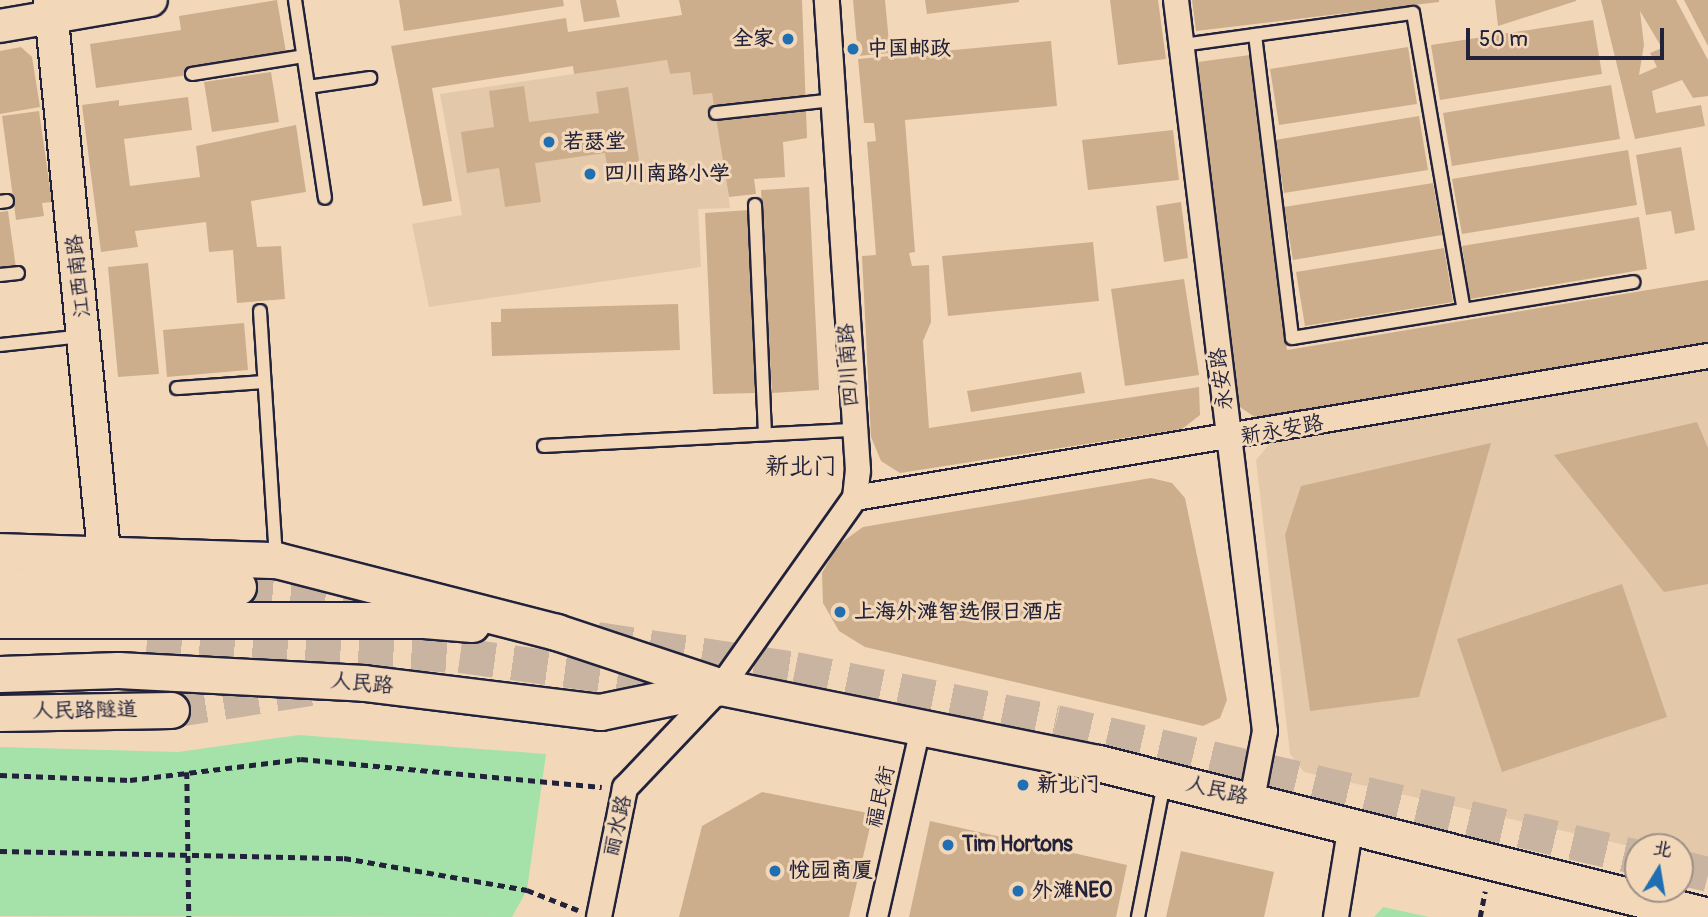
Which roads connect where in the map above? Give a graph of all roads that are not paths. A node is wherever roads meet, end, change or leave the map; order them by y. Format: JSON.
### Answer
{"nodes":[{"id":1,"x":150,"y":0,"type":"edge"},
{"id":2,"x":295,"y":0,"type":"edge"},
{"id":3,"x":827,"y":0,"type":"edge"},
{"id":4,"x":1176,"y":0,"type":"edge"},
{"id":5,"x":51,"y":8,"type":"edge"},
{"id":6,"x":0,"y":26,"type":"edge"},
{"id":7,"x":1255,"y":35,"type":"junction"},
{"id":8,"x":1182,"y":45,"type":"junction"},
{"id":9,"x":303,"y":56,"type":"junction"},
{"id":10,"x":192,"y":74,"type":"dead end"},
{"id":11,"x":370,"y":78,"type":"dead end"},
{"id":12,"x":308,"y":87,"type":"junction"},
{"id":13,"x":833,"y":100,"type":"junction"},
{"id":14,"x":716,"y":113,"type":"dead end"},
{"id":15,"x":325,"y":198,"type":"dead end"},
{"id":16,"x":755,"y":205,"type":"dead end"},
{"id":17,"x":18,"y":273,"type":"dead end"},
{"id":18,"x":0,"y":275,"type":"edge"},
{"id":19,"x":1633,"y":282,"type":"dead end"},
{"id":20,"x":1464,"y":310,"type":"junction"},
{"id":21,"x":260,"y":311,"type":"dead end"},
{"id":22,"x":85,"y":336,"type":"junction"},
{"id":23,"x":0,"y":345,"type":"edge"},
{"id":24,"x":1708,"y":356,"type":"edge"},
{"id":25,"x":262,"y":382,"type":"junction"},
{"id":26,"x":177,"y":388,"type":"dead end"},
{"id":27,"x":854,"y":430,"type":"junction"},
{"id":28,"x":765,"y":434,"type":"junction"},
{"id":29,"x":1229,"y":439,"type":"junction"},
{"id":30,"x":544,"y":446,"type":"dead end"},
{"id":31,"x":855,"y":498,"type":"junction"},
{"id":32,"x":0,"y":551,"type":"edge"},
{"id":33,"x":104,"y":552,"type":"junction"},
{"id":34,"x":276,"y":560,"type":"junction"},
{"id":35,"x":0,"y":586,"type":"edge"},
{"id":36,"x":237,"y":587,"type":"tunnel mouth"},
{"id":37,"x":0,"y":620,"type":"edge"},
{"id":38,"x":556,"y":632,"type":"junction"},
{"id":39,"x":0,"y":674,"type":"edge"},
{"id":40,"x":721,"y":687,"type":"junction"},
{"id":41,"x":171,"y":710,"type":"tunnel mouth"},
{"id":42,"x":0,"y":713,"type":"edge"},
{"id":43,"x":920,"y":728,"type":"junction"},
{"id":44,"x":1165,"y":779,"type":"junction"},
{"id":45,"x":1252,"y":799,"type":"junction"},
{"id":46,"x":1351,"y":824,"type":"junction"},
{"id":47,"x":591,"y":915,"type":"edge"},
{"id":48,"x":1708,"y":916,"type":"edge"},
{"id":49,"x":877,"y":917,"type":"edge"},
{"id":50,"x":1138,"y":917,"type":"edge"},
{"id":51,"x":1336,"y":917,"type":"edge"}],
"edges":[{"from":1,"to":5,"type":"street"},
{"from":2,"to":9,"type":"lane"},
{"from":3,"to":13,"type":"street","name":"四川南路"},
{"from":4,"to":8,"type":"street","name":"永安路"},
{"from":5,"to":6,"type":"street"},
{"from":5,"to":22,"type":"street","name":"江西南路"},
{"from":7,"to":8,"type":"lane"},
{"from":7,"to":20,"type":"lane"},
{"from":7,"to":20,"type":"lane"},
{"from":8,"to":29,"type":"street","name":"永安路"},
{"from":9,"to":10,"type":"lane"},
{"from":9,"to":12,"type":"lane"},
{"from":11,"to":12,"type":"lane"},
{"from":12,"to":15,"type":"lane"},
{"from":13,"to":14,"type":"lane"},
{"from":13,"to":27,"type":"street","name":"四川南路"},
{"from":16,"to":28,"type":"lane"},
{"from":17,"to":18,"type":"lane"},
{"from":19,"to":20,"type":"lane"},
{"from":21,"to":25,"type":"lane"},
{"from":22,"to":23,"type":"lane"},
{"from":22,"to":33,"type":"street","name":"江西南路"},
{"from":24,"to":29,"type":"street","name":"新永安路"},
{"from":25,"to":26,"type":"lane"},
{"from":25,"to":34,"type":"lane"},
{"from":27,"to":28,"type":"lane"},
{"from":27,"to":31,"type":"street","name":"四川南路"},
{"from":28,"to":30,"type":"lane"},
{"from":29,"to":31,"type":"street","name":"新永安路"},
{"from":29,"to":45,"type":"street","name":"永安路"},
{"from":31,"to":40,"type":"street"},
{"from":32,"to":33,"type":"main road","name":"人民路"},
{"from":33,"to":34,"type":"main road","name":"人民路"},
{"from":34,"to":38,"type":"main road","name":"人民路"},
{"from":35,"to":36,"type":"main road"},
{"from":37,"to":38,"type":"main road","name":"人民路"},
{"from":38,"to":40,"type":"main road","name":"人民路"},
{"from":39,"to":40,"type":"main road","name":"人民路"},
{"from":40,"to":43,"type":"main road","name":"人民路"},
{"from":40,"to":47,"type":"street","name":"丽水路"},
{"from":41,"to":42,"type":"main road","name":"人民路隧道"},
{"from":43,"to":44,"type":"main road","name":"人民路"},
{"from":43,"to":49,"type":"street","name":"福民街"},
{"from":44,"to":45,"type":"main road","name":"人民路"},
{"from":44,"to":50,"type":"lane"},
{"from":45,"to":46,"type":"main road","name":"人民路"},
{"from":46,"to":48,"type":"main road","name":"人民路"},
{"from":46,"to":51,"type":"street"}]}
